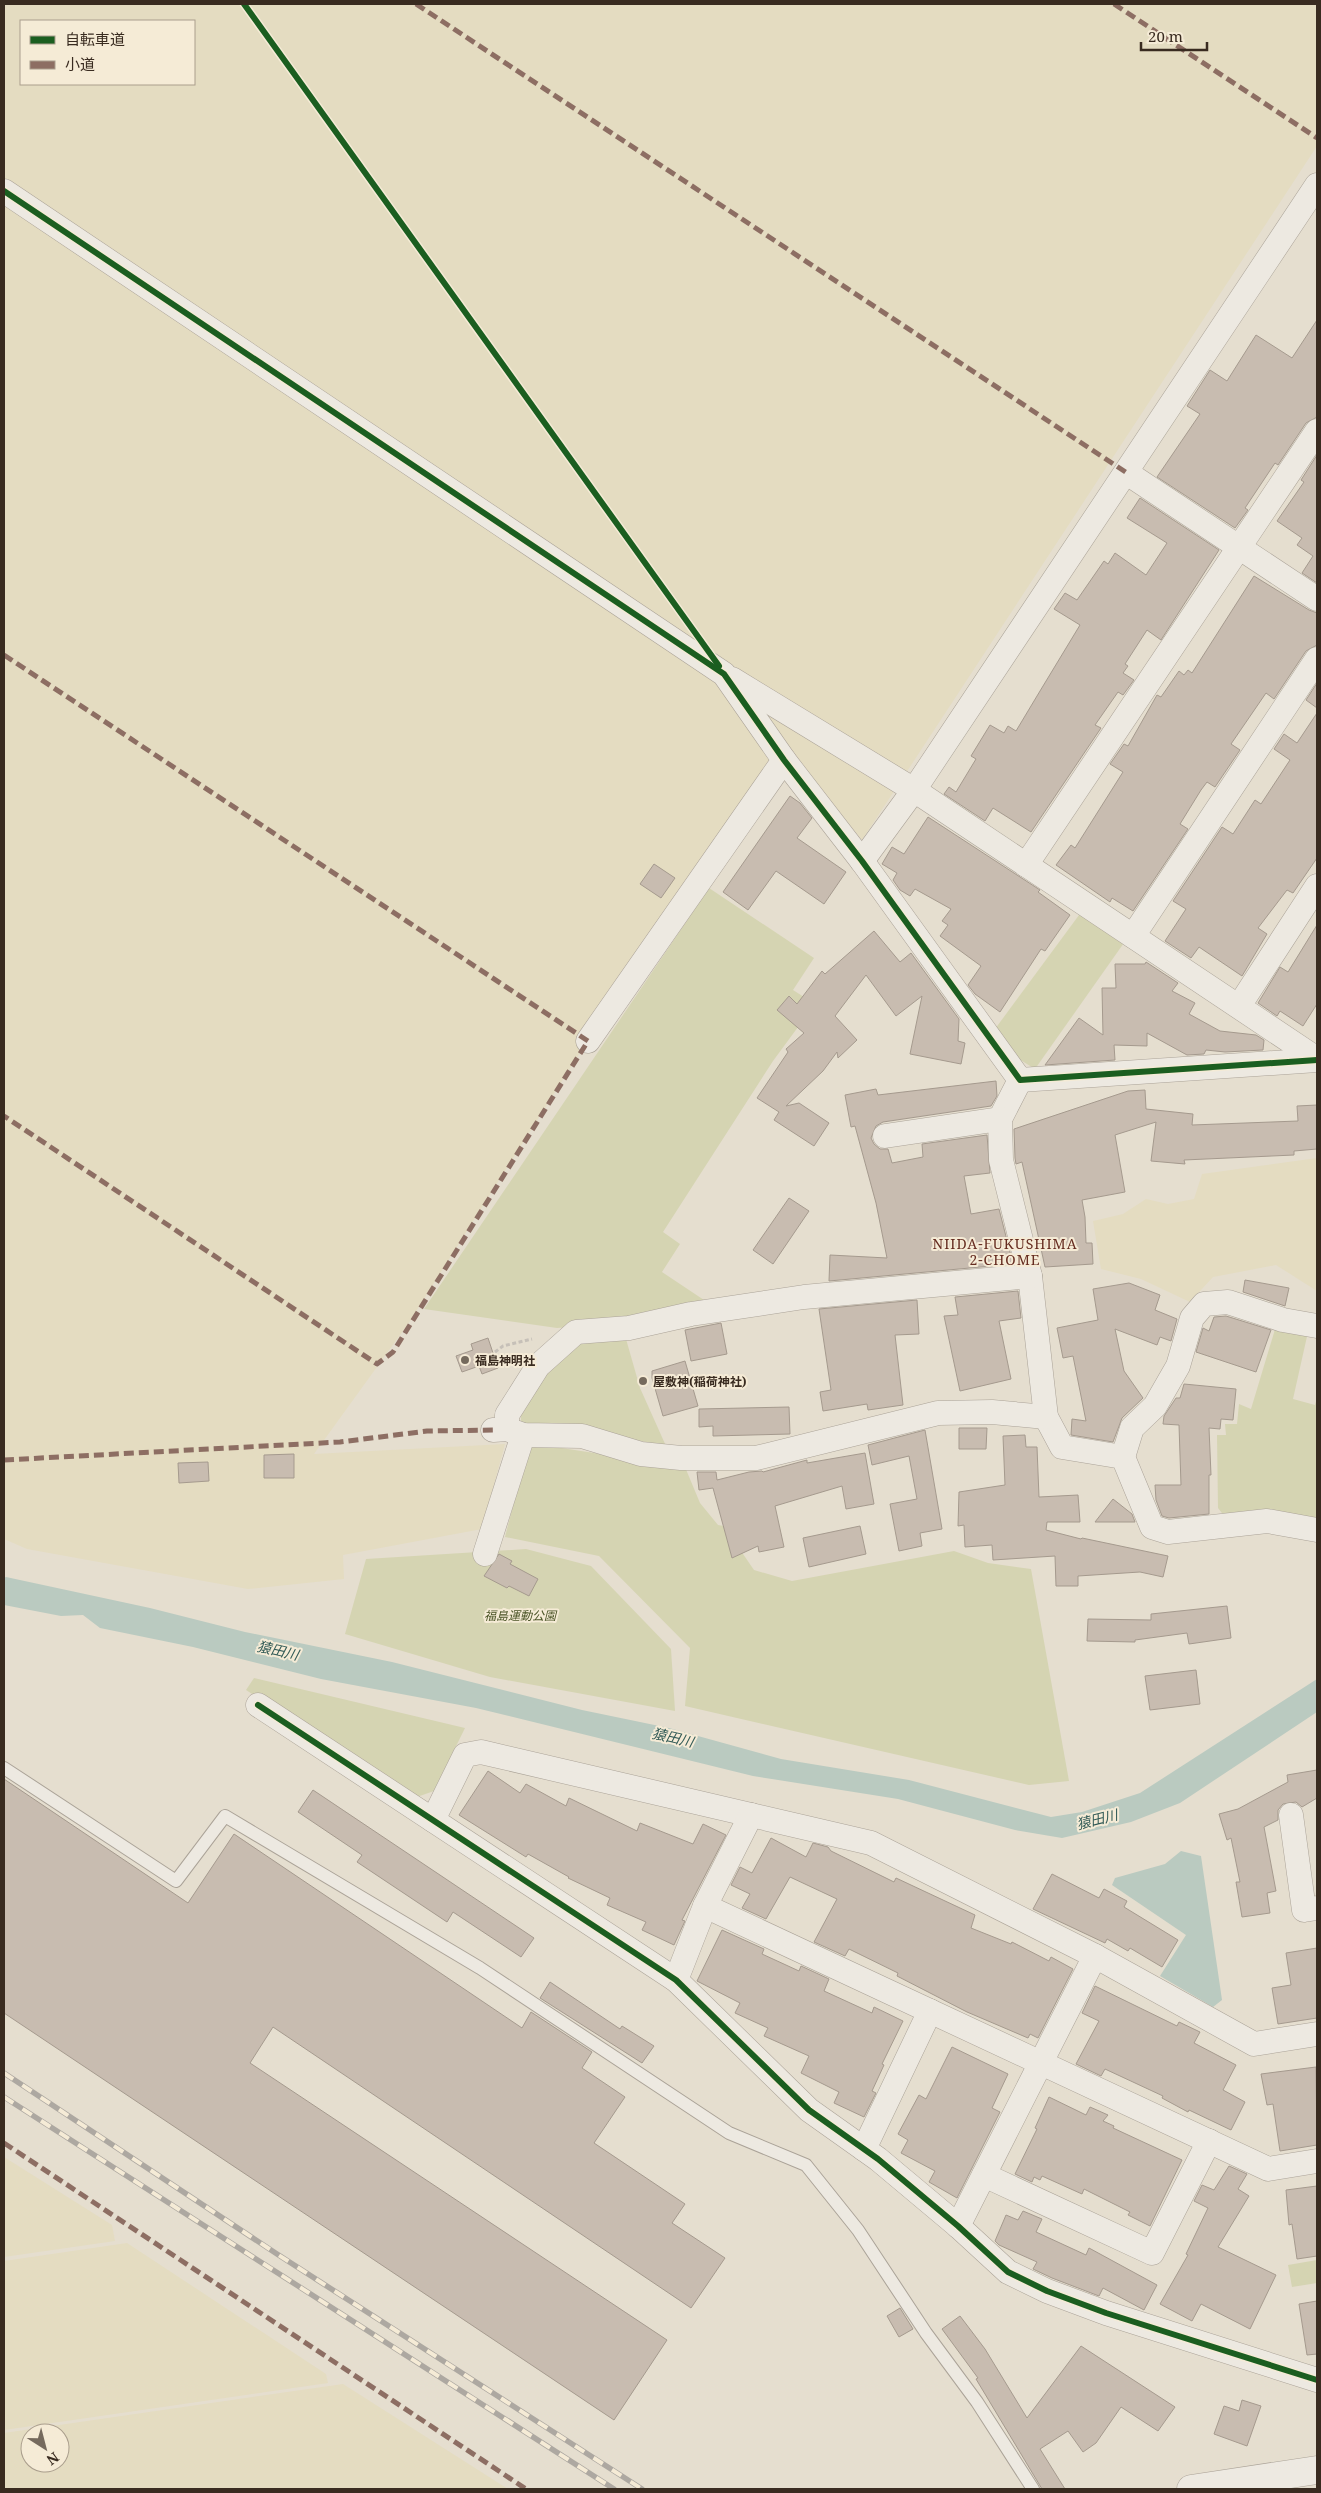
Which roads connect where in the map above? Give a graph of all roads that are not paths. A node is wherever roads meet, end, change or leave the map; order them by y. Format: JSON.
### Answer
{"nodes":[{"id":1,"x":1317,"y":185,"type":"edge"},
{"id":2,"x":4,"y":191,"type":"edge"},
{"id":3,"x":1317,"y":431,"type":"edge"},
{"id":4,"x":1126,"y":473,"type":"junction"},
{"id":5,"x":1240,"y":548,"type":"junction"},
{"id":6,"x":1317,"y":599,"type":"edge"},
{"id":7,"x":1317,"y":659,"type":"edge"},
{"id":8,"x":724,"y":674,"type":"junction"},
{"id":9,"x":784,"y":760,"type":"junction"},
{"id":10,"x":914,"y":790,"type":"junction"},
{"id":11,"x":862,"y":861,"type":"junction"},
{"id":12,"x":1026,"y":864,"type":"junction"},
{"id":13,"x":1317,"y":886,"type":"edge"},
{"id":14,"x":1133,"y":936,"type":"junction"},
{"id":15,"x":1238,"y":1006,"type":"junction"},
{"id":16,"x":588,"y":1041,"type":"dead end"},
{"id":17,"x":1317,"y":1059,"type":"edge"},
{"id":18,"x":1020,"y":1080,"type":"junction"},
{"id":19,"x":1000,"y":1119,"type":"junction"},
{"id":20,"x":885,"y":1136,"type":"dead end"},
{"id":21,"x":1030,"y":1276,"type":"junction"},
{"id":22,"x":1317,"y":1326,"type":"edge"},
{"id":23,"x":1046,"y":1417,"type":"junction"},
{"id":24,"x":508,"y":1431,"type":"junction"},
{"id":25,"x":1123,"y":1457,"type":"junction"},
{"id":26,"x":1317,"y":1530,"type":"edge"},
{"id":27,"x":485,"y":1554,"type":"dead end"},
{"id":28,"x":258,"y":1706,"type":"dead end"},
{"id":29,"x":4,"y":1768,"type":"edge"},
{"id":30,"x":751,"y":1815,"type":"junction"},
{"id":31,"x":1291,"y":1815,"type":"dead end"},
{"id":32,"x":433,"y":1820,"type":"junction"},
{"id":33,"x":705,"y":1906,"type":"junction"},
{"id":34,"x":1317,"y":1908,"type":"edge"},
{"id":35,"x":1095,"y":1956,"type":"junction"},
{"id":36,"x":676,"y":1980,"type":"junction"},
{"id":37,"x":930,"y":2011,"type":"junction"},
{"id":38,"x":1317,"y":2034,"type":"edge"},
{"id":39,"x":1040,"y":2063,"type":"junction"},
{"id":40,"x":1209,"y":2142,"type":"junction"},
{"id":41,"x":864,"y":2149,"type":"junction"},
{"id":42,"x":1317,"y":2161,"type":"edge"},
{"id":43,"x":984,"y":2175,"type":"junction"},
{"id":44,"x":958,"y":2226,"type":"junction"},
{"id":45,"x":1317,"y":2380,"type":"edge"},
{"id":46,"x":1317,"y":2470,"type":"edge"},
{"id":47,"x":1033,"y":2489,"type":"edge"},
{"id":48,"x":1191,"y":2489,"type":"edge"}],
"edges":[{"from":1,"to":4,"type":"street"},
{"from":2,"to":8,"type":"street"},
{"from":3,"to":5,"type":"street"},
{"from":4,"to":5,"type":"street"},
{"from":4,"to":10,"type":"street"},
{"from":5,"to":6,"type":"street"},
{"from":5,"to":12,"type":"street"},
{"from":7,"to":14,"type":"street"},
{"from":8,"to":9,"type":"street"},
{"from":8,"to":10,"type":"street"},
{"from":9,"to":11,"type":"street"},
{"from":9,"to":16,"type":"street"},
{"from":10,"to":11,"type":"street"},
{"from":10,"to":12,"type":"street"},
{"from":11,"to":18,"type":"street"},
{"from":12,"to":14,"type":"street"},
{"from":13,"to":15,"type":"street"},
{"from":14,"to":15,"type":"street"},
{"from":15,"to":17,"type":"street"},
{"from":17,"to":18,"type":"street"},
{"from":18,"to":19,"type":"street"},
{"from":19,"to":20,"type":"street"},
{"from":19,"to":21,"type":"street"},
{"from":21,"to":23,"type":"street"},
{"from":21,"to":24,"type":"street"},
{"from":22,"to":25,"type":"street"},
{"from":23,"to":24,"type":"street"},
{"from":23,"to":25,"type":"street"},
{"from":24,"to":27,"type":"street"},
{"from":25,"to":26,"type":"street"},
{"from":28,"to":32,"type":"street"},
{"from":29,"to":47,"type":"lane"},
{"from":30,"to":32,"type":"street"},
{"from":30,"to":33,"type":"street"},
{"from":30,"to":35,"type":"street"},
{"from":31,"to":34,"type":"street"},
{"from":32,"to":36,"type":"street"},
{"from":33,"to":36,"type":"street"},
{"from":33,"to":37,"type":"street"},
{"from":35,"to":38,"type":"street"},
{"from":35,"to":39,"type":"street"},
{"from":36,"to":41,"type":"street"},
{"from":37,"to":39,"type":"street"},
{"from":37,"to":41,"type":"street"},
{"from":39,"to":40,"type":"street"},
{"from":39,"to":43,"type":"street"},
{"from":40,"to":42,"type":"street"},
{"from":40,"to":43,"type":"street"},
{"from":41,"to":44,"type":"street"},
{"from":43,"to":44,"type":"street"},
{"from":44,"to":45,"type":"street"},
{"from":46,"to":48,"type":"street"}]}
